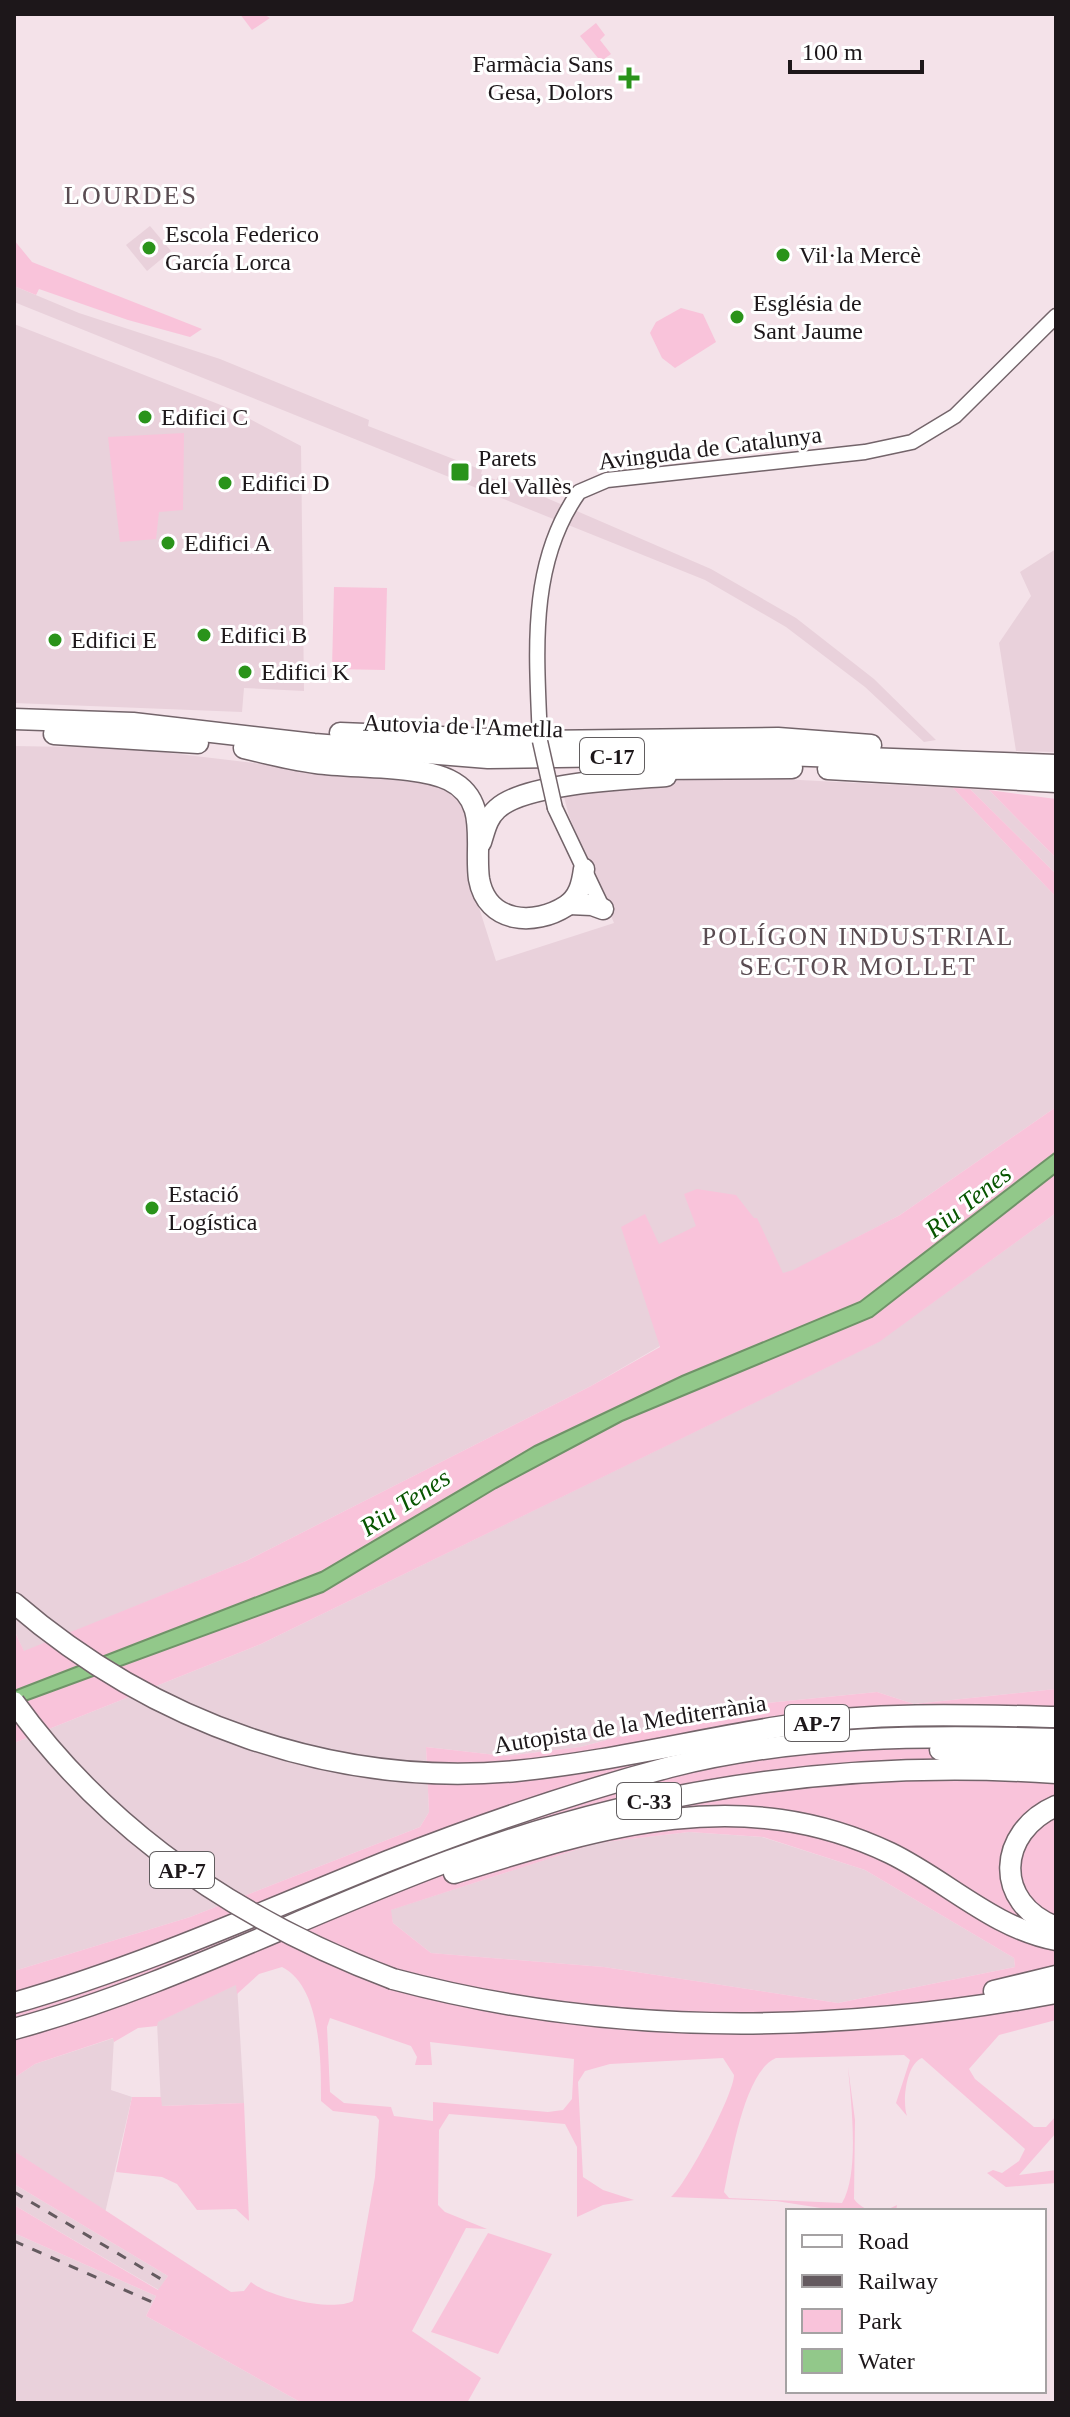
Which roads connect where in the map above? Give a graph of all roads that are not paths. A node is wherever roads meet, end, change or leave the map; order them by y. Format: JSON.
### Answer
{"nodes":[{"id":1,"x":1056,"y":316,"type":"edge"},
{"id":2,"x":14,"y":711,"type":"edge"},
{"id":3,"x":14,"y":719,"type":"edge"},
{"id":4,"x":133,"y":723,"type":"junction"},
{"id":5,"x":14,"y":732,"type":"edge"},
{"id":6,"x":244,"y":741,"type":"junction"},
{"id":7,"x":540,"y":741,"type":"junction"},
{"id":8,"x":982,"y":760,"type":"junction"},
{"id":9,"x":1056,"y":765,"type":"edge"},
{"id":10,"x":706,"y":768,"type":"junction"},
{"id":11,"x":1050,"y":785,"type":"edge"},
{"id":12,"x":479,"y":850,"type":"junction"},
{"id":13,"x":584,"y":869,"type":"joint"},
{"id":14,"x":14,"y":1603,"type":"edge"},
{"id":15,"x":14,"y":1702,"type":"edge"},
{"id":16,"x":1056,"y":1717,"type":"edge"},
{"id":17,"x":1056,"y":1739,"type":"edge"},
{"id":18,"x":1056,"y":1754,"type":"edge"},
{"id":19,"x":1056,"y":1773,"type":"edge"},
{"id":20,"x":599,"y":1789,"type":"junction"},
{"id":21,"x":1056,"y":1806,"type":"edge"},
{"id":22,"x":1056,"y":1927,"type":"edge"},
{"id":23,"x":265,"y":1939,"type":"junction"},
{"id":24,"x":1056,"y":1940,"type":"edge"},
{"id":25,"x":1056,"y":1976,"type":"edge"},
{"id":26,"x":1056,"y":1993,"type":"edge"},
{"id":27,"x":14,"y":2003,"type":"edge"},
{"id":28,"x":701,"y":2024,"type":"junction"},
{"id":29,"x":14,"y":2029,"type":"edge"}],
"edges":[{"from":1,"to":7,"type":"street","name":"Avinguda de Catalunya"},
{"from":2,"to":4,"type":"highway"},
{"from":3,"to":4,"type":"highway","name":"Autovia de l'Ametlla","number":"C-17"},
{"from":4,"to":6,"type":"highway","name":"Autovia de l'Ametlla","number":"C-17"},
{"from":5,"to":6,"type":"highway","name":"Autovia de l'Ametlla","number":"C-17"},
{"from":6,"to":7,"type":"highway"},
{"from":6,"to":8,"type":"highway","name":"Autovia de l'Ametlla","number":"C-17"},
{"from":6,"to":10,"type":"highway","name":"Autovia de l'Ametlla","number":"C-17"},
{"from":6,"to":12,"type":"highway"},
{"from":7,"to":8,"type":"highway"},
{"from":7,"to":13,"type":"street","name":"Avinguda de Catalunya","bridge":true},
{"from":8,"to":9,"type":"highway","name":"Autovia de l'Ametlla","number":"C-17"},
{"from":10,"to":11,"type":"highway","name":"Autovia de l'Ametlla","number":"C-17"},
{"from":10,"to":12,"type":"highway"},
{"from":12,"to":13,"type":"highway"},
{"from":14,"to":16,"type":"highway","name":"Autopista de la Mediterrània","number":"AP-7"},
{"from":15,"to":28,"type":"highway","number":"AP-7","bridge":true},
{"from":17,"to":20,"type":"highway"},
{"from":18,"to":20,"type":"highway","number":"C-33"},
{"from":19,"to":23,"type":"highway","number":"C-33"},
{"from":20,"to":27,"type":"highway","number":"C-33"},
{"from":21,"to":22,"type":"highway"},
{"from":23,"to":24,"type":"highway"},
{"from":23,"to":29,"type":"highway","number":"C-33"},
{"from":25,"to":28,"type":"highway"},
{"from":26,"to":28,"type":"highway","number":"AP-7"}]}
